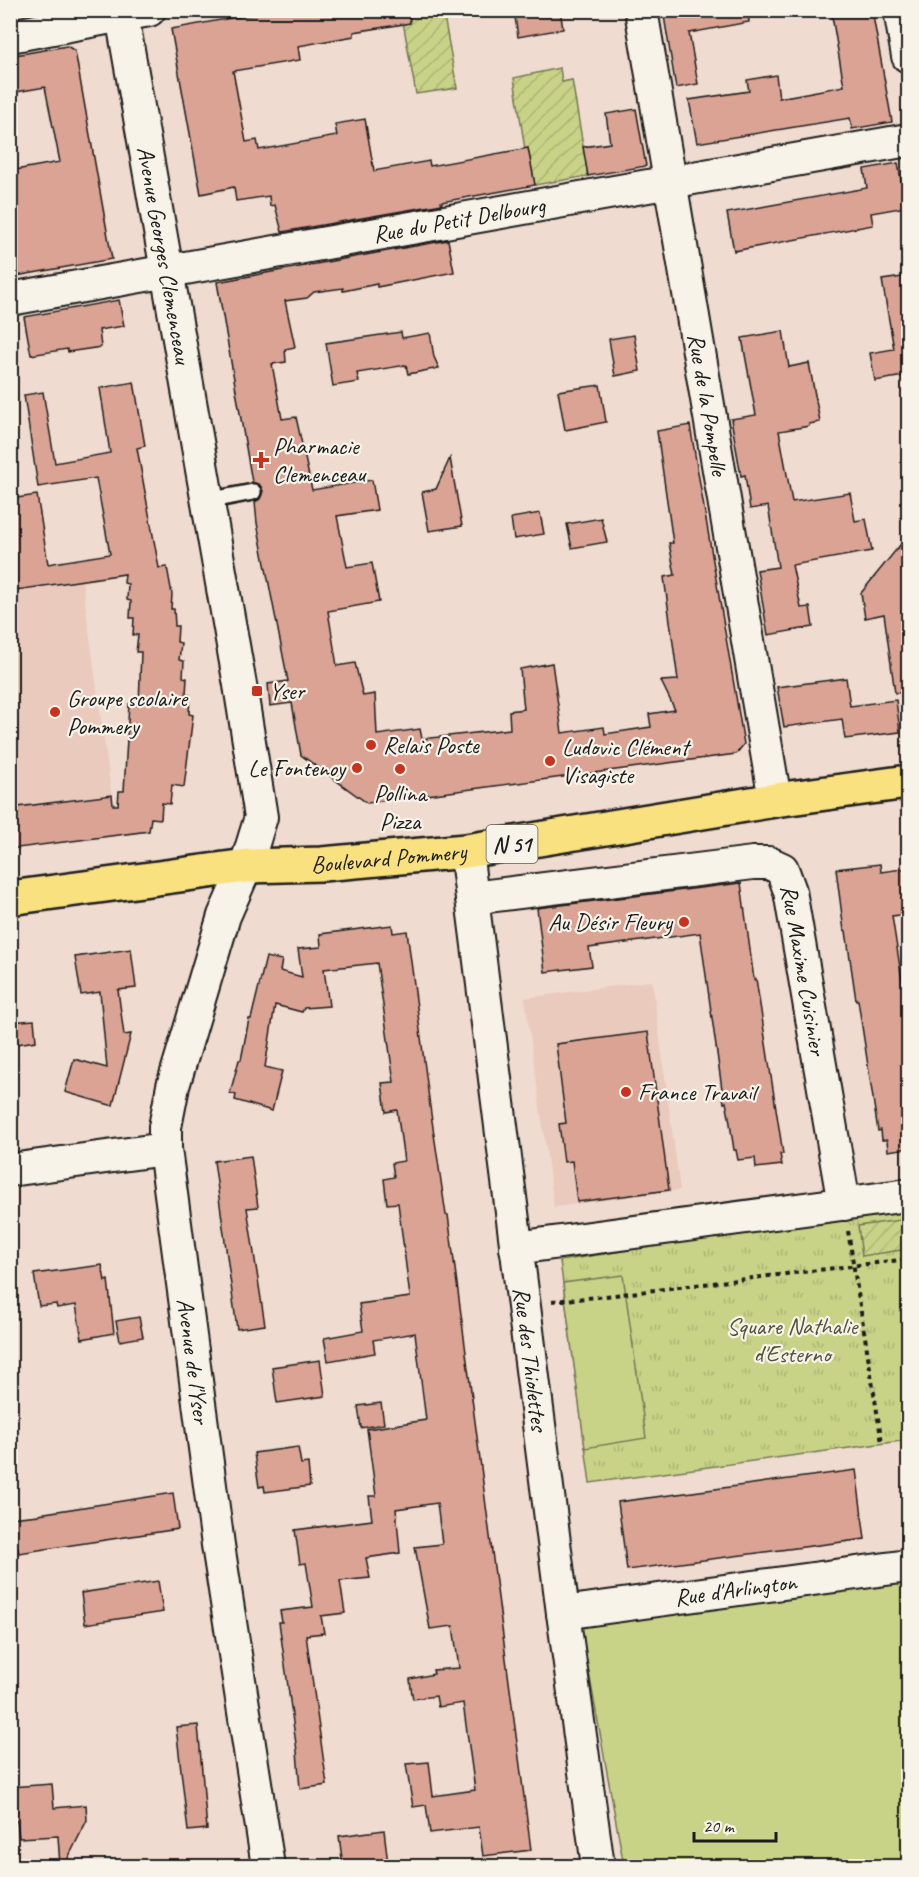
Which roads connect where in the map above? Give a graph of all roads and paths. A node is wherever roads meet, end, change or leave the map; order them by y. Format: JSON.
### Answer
{"nodes":[{"id":1,"x":641,"y":10,"type":"edge"},
{"id":2,"x":900,"y":10,"type":"edge"},
{"id":3,"x":130,"y":12,"type":"edge"},
{"id":4,"x":12,"y":29,"type":"edge"},
{"id":5,"x":909,"y":56,"type":"edge"},
{"id":6,"x":909,"y":140,"type":"edge"},
{"id":7,"x":670,"y":182,"type":"junction"},
{"id":8,"x":167,"y":272,"type":"junction"},
{"id":9,"x":10,"y":299,"type":"edge"},
{"id":10,"x":253,"y":492,"type":"dead end"},
{"id":11,"x":207,"y":501,"type":"junction"},
{"id":12,"x":909,"y":782,"type":"edge"},
{"id":13,"x":775,"y":800,"type":"junction"},
{"id":14,"x":465,"y":852,"type":"junction"},
{"id":15,"x":246,"y":866,"type":"junction"},
{"id":16,"x":10,"y":898,"type":"edge"},
{"id":17,"x":472,"y":898,"type":"junction"},
{"id":18,"x":165,"y":1149,"type":"junction"},
{"id":19,"x":10,"y":1170,"type":"edge"},
{"id":20,"x":909,"y":1195,"type":"edge"},
{"id":21,"x":844,"y":1204,"type":"junction"},
{"id":22,"x":516,"y":1248,"type":"junction"},
{"id":23,"x":909,"y":1259,"type":"edge"},
{"id":24,"x":853,"y":1265,"type":"junction"},
{"id":25,"x":523,"y":1303,"type":"junction"},
{"id":26,"x":882,"y":1443,"type":"dead end"},
{"id":27,"x":909,"y":1566,"type":"edge"},
{"id":28,"x":563,"y":1613,"type":"junction"},
{"id":29,"x":268,"y":1866,"type":"edge"},
{"id":30,"x":598,"y":1866,"type":"edge"}],
"edges":[{"from":1,"to":7,"type":"street","name":"Rue de la Pompelle"},
{"from":2,"to":5,"type":"street"},
{"from":3,"to":4,"type":"street"},
{"from":3,"to":8,"type":"street","name":"Avenue Georges Clemenceau"},
{"from":6,"to":7,"type":"street","name":"Rue du Petit Delbourg"},
{"from":7,"to":8,"type":"street","name":"Rue du Petit Delbourg"},
{"from":7,"to":13,"type":"street","name":"Rue de la Pompelle"},
{"from":8,"to":9,"type":"street","name":"Rue du Petit Delbourg"},
{"from":8,"to":11,"type":"street","name":"Avenue Georges Clemenceau"},
{"from":10,"to":11,"type":"lane"},
{"from":11,"to":15,"type":"street","name":"Avenue Georges Clemenceau"},
{"from":12,"to":13,"type":"main road","name":"Boulevard Pommery","number":"N 51"},
{"from":13,"to":14,"type":"main road","name":"Boulevard Pommery","number":"N 51"},
{"from":14,"to":15,"type":"main road","name":"Boulevard Pommery","number":"N 51"},
{"from":14,"to":17,"type":"street","name":"Rue des Thiolettes"},
{"from":15,"to":16,"type":"main road","name":"Boulevard Pommery","number":"N 51"},
{"from":15,"to":18,"type":"street","name":"Avenue de l'Yser"},
{"from":17,"to":21,"type":"street","name":"Rue Maxime Cuisinier"},
{"from":17,"to":22,"type":"street","name":"Rue des Thiolettes"},
{"from":18,"to":19,"type":"street"},
{"from":18,"to":29,"type":"street","name":"Avenue de l'Yser"},
{"from":20,"to":21,"type":"street"},
{"from":21,"to":22,"type":"street"},
{"from":21,"to":24,"type":"path"},
{"from":22,"to":25,"type":"street","name":"Rue des Thiolettes"},
{"from":23,"to":24,"type":"path"},
{"from":24,"to":25,"type":"path"},
{"from":24,"to":26,"type":"path"},
{"from":25,"to":28,"type":"street","name":"Rue des Thiolettes"},
{"from":27,"to":28,"type":"street","name":"Rue d'Arlington"},
{"from":28,"to":30,"type":"street","name":"Rue des Thiolettes"}]}
